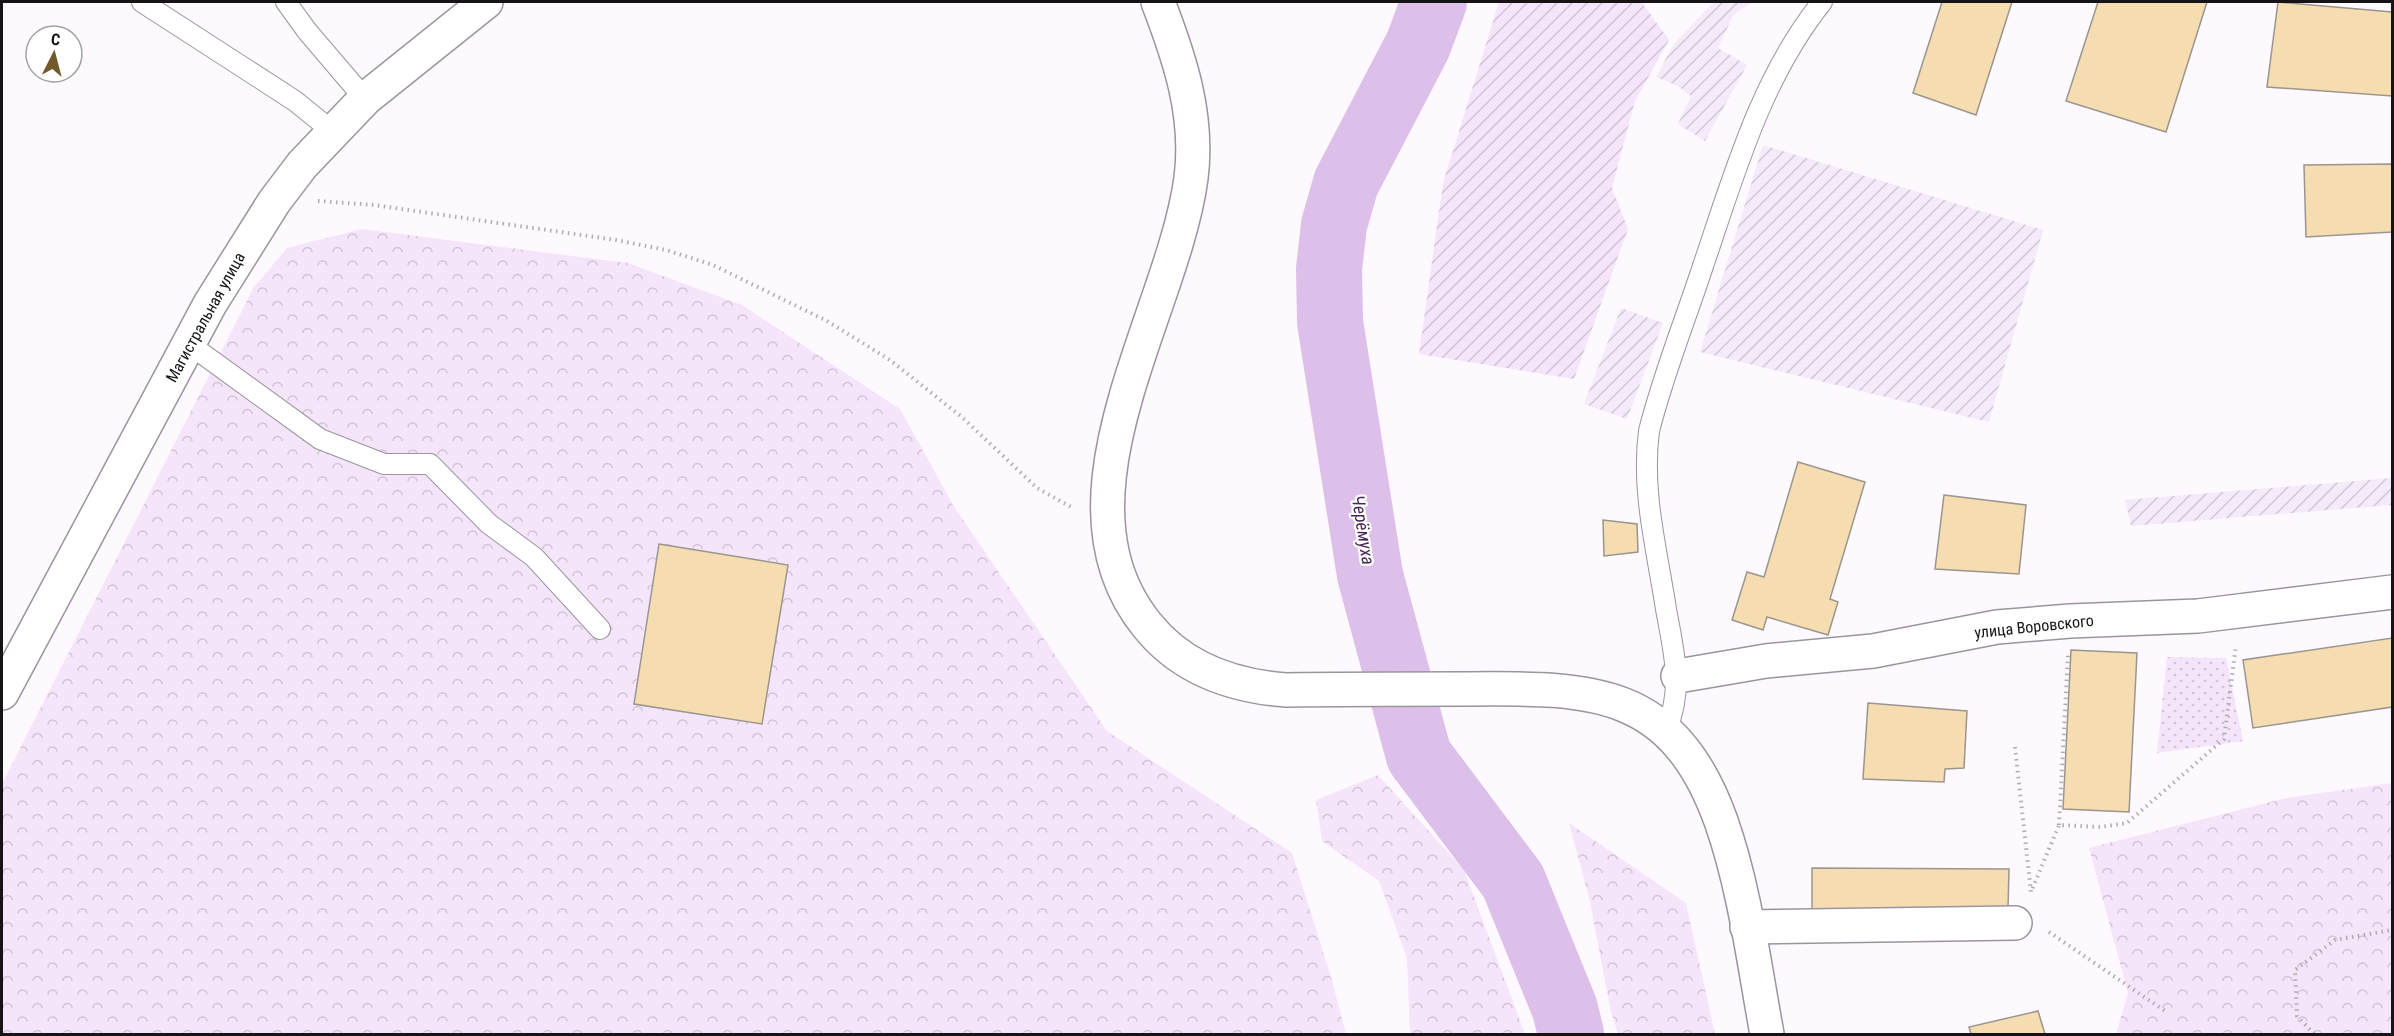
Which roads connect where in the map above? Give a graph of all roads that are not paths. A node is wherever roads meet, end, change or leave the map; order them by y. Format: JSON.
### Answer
{"nodes":[{"id":1,"x":142,"y":2,"type":"edge"},
{"id":2,"x":286,"y":2,"type":"edge"},
{"id":3,"x":486,"y":2,"type":"edge"},
{"id":4,"x":1158,"y":2,"type":"edge"},
{"id":5,"x":1822,"y":2,"type":"edge"},
{"id":6,"x":364,"y":99,"type":"junction"},
{"id":7,"x":332,"y":131,"type":"junction"},
{"id":8,"x":189,"y":344,"type":"junction"},
{"id":9,"x":2392,"y":592,"type":"edge"},
{"id":10,"x":600,"y":629,"type":"dead end"},
{"id":11,"x":1678,"y":676,"type":"junction"},
{"id":12,"x":2,"y":693,"type":"edge"},
{"id":13,"x":1666,"y":731,"type":"junction"},
{"id":14,"x":2029,"y":916,"type":"road end"},
{"id":15,"x":1747,"y":927,"type":"junction"},
{"id":16,"x":1767,"y":1035,"type":"edge"}],
"edges":[{"from":1,"to":7,"type":"lane"},
{"from":2,"to":6,"type":"lane"},
{"from":3,"to":6,"type":"street","name":"Магистральная улица"},
{"from":4,"to":13,"type":"street"},
{"from":5,"to":11,"type":"lane"},
{"from":6,"to":7,"type":"street","name":"Магистральная улица"},
{"from":7,"to":8,"type":"street","name":"Магистральная улица"},
{"from":8,"to":10,"type":"lane"},
{"from":8,"to":12,"type":"street","name":"Магистральная улица"},
{"from":9,"to":11,"type":"street","name":"улица Воровского"},
{"from":11,"to":13,"type":"lane"},
{"from":13,"to":15,"type":"street"},
{"from":14,"to":15,"type":"street"},
{"from":15,"to":16,"type":"street"}]}
